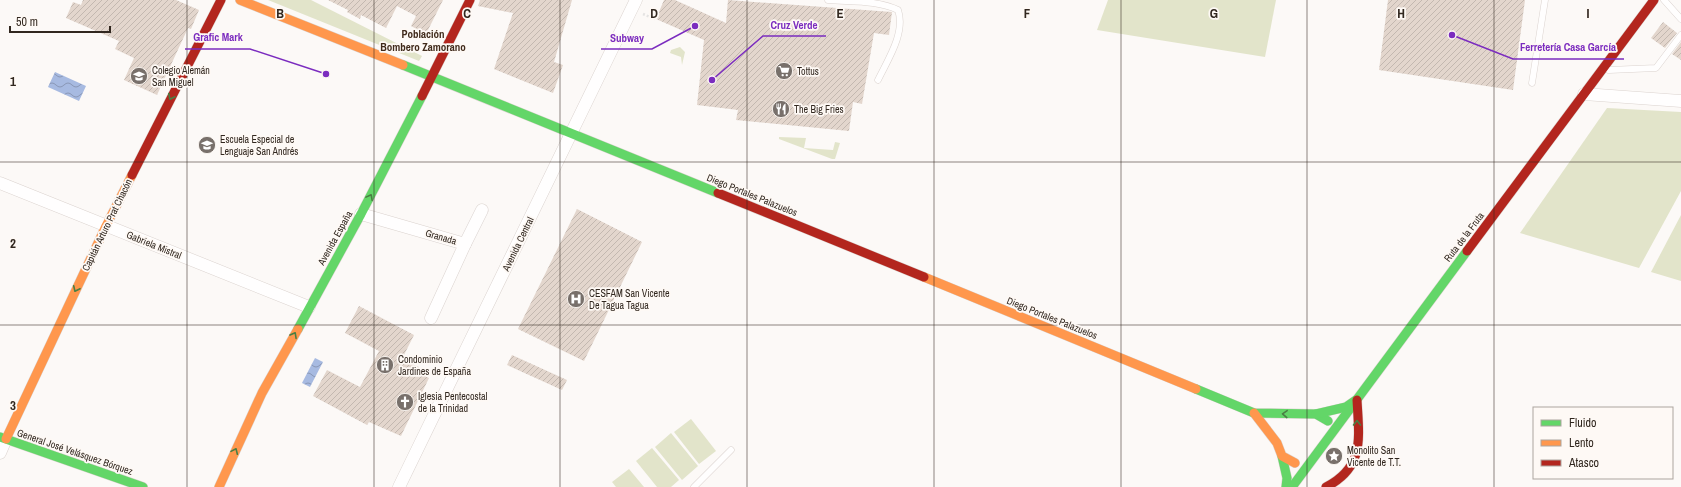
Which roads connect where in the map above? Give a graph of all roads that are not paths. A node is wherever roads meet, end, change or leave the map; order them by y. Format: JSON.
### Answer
{"nodes":[{"id":1,"x":221,"y":0,"type":"edge"},
{"id":2,"x":240,"y":0,"type":"edge"},
{"id":3,"x":470,"y":0,"type":"edge"},
{"id":4,"x":636,"y":0,"type":"edge"},
{"id":5,"x":828,"y":0,"type":"edge"},
{"id":6,"x":1545,"y":0,"type":"edge"},
{"id":7,"x":1654,"y":0,"type":"edge"},
{"id":8,"x":1664,"y":0,"type":"edge"},
{"id":9,"x":1681,"y":19,"type":"edge"},
{"id":10,"x":1681,"y":35,"type":"edge"},
{"id":11,"x":1602,"y":70,"type":"junction"},
{"id":12,"x":432,"y":76,"type":"junction"},
{"id":13,"x":878,"y":80,"type":"dead end"},
{"id":14,"x":1532,"y":83,"type":"dead end"},
{"id":15,"x":1584,"y":94,"type":"junction"},
{"id":16,"x":1681,"y":102,"type":"edge"},
{"id":17,"x":571,"y":133,"type":"junction"},
{"id":18,"x":0,"y":182,"type":"edge"},
{"id":19,"x":482,"y":210,"type":"dead end"},
{"id":20,"x":361,"y":214,"type":"junction"},
{"id":21,"x":106,"y":226,"type":"junction"},
{"id":22,"x":465,"y":244,"type":"junction"},
{"id":23,"x":309,"y":307,"type":"junction"},
{"id":24,"x":431,"y":318,"type":"dead end"},
{"id":25,"x":1357,"y":400,"type":"junction"},
{"id":26,"x":1254,"y":413,"type":"junction"},
{"id":27,"x":1316,"y":414,"type":"junction"},
{"id":28,"x":1338,"y":425,"type":"junction"},
{"id":29,"x":3,"y":438,"type":"edge"},
{"id":30,"x":1357,"y":447,"type":"junction"},
{"id":31,"x":730,"y":450,"type":"dead end"},
{"id":32,"x":0,"y":453,"type":"edge"},
{"id":33,"x":1282,"y":456,"type":"junction"},
{"id":34,"x":1309,"y":472,"type":"junction"},
{"id":35,"x":1324,"y":483,"type":"edge"},
{"id":36,"x":144,"y":487,"type":"edge"},
{"id":37,"x":219,"y":487,"type":"edge"},
{"id":38,"x":399,"y":487,"type":"edge"},
{"id":39,"x":694,"y":487,"type":"edge"},
{"id":40,"x":1286,"y":487,"type":"edge"},
{"id":41,"x":1292,"y":487,"type":"edge"}],
"edges":[{"from":1,"to":21,"type":"main road","name":"Capitán Arturo Prat Chacón","one_way":true},
{"from":2,"to":12,"type":"main road","name":"Diego Portales Palazuelos"},
{"from":3,"to":12,"type":"main road","name":"Avenida España"},
{"from":4,"to":17,"type":"street","name":"Avenida Central"},
{"from":5,"to":13,"type":"lane"},
{"from":6,"to":14,"type":"lane"},
{"from":7,"to":11,"type":"main road","name":"Ruta de la Fruta"},
{"from":8,"to":9,"type":"lane"},
{"from":10,"to":11,"type":"lane"},
{"from":11,"to":15,"type":"main road","name":"Ruta de la Fruta"},
{"from":12,"to":17,"type":"main road","name":"Diego Portales Palazuelos"},
{"from":20,"to":12,"type":"main road","name":"Avenida España","one_way":true},
{"from":15,"to":16,"type":"street"},
{"from":15,"to":25,"type":"main road","name":"Ruta de la Fruta"},
{"from":17,"to":26,"type":"main road","name":"Diego Portales Palazuelos"},
{"from":17,"to":38,"type":"street","name":"Avenida Central"},
{"from":18,"to":21,"type":"street","name":"Gabriela Mistral"},
{"from":19,"to":22,"type":"street"},
{"from":20,"to":22,"type":"street","name":"Granada"},
{"from":20,"to":23,"type":"main road","name":"Avenida España"},
{"from":21,"to":23,"type":"street","name":"Gabriela Mistral"},
{"from":21,"to":29,"type":"main road","name":"Capitán Arturo Prat Chacón","one_way":true},
{"from":22,"to":24,"type":"street","name":"Granada"},
{"from":37,"to":23,"type":"main road","name":"Avenida España","one_way":true},
{"from":25,"to":27,"type":"main road"},
{"from":25,"to":28,"type":"main road","name":"Ruta de la Fruta"},
{"from":30,"to":25,"type":"main road","one_way":true},
{"from":27,"to":26,"type":"main road","one_way":true},
{"from":26,"to":33,"type":"main road"},
{"from":27,"to":28,"type":"main road"},
{"from":28,"to":30,"type":"main road"},
{"from":28,"to":34,"type":"main road","name":"Ruta de la Fruta"},
{"from":29,"to":32,"type":"street","name":"Capitán Arturo Prat Chacón"},
{"from":29,"to":36,"type":"main road","name":"General José Velásquez Bórquez"},
{"from":30,"to":35,"type":"main road"},
{"from":31,"to":39,"type":"lane"},
{"from":33,"to":34,"type":"main road"},
{"from":33,"to":40,"type":"main road"},
{"from":34,"to":41,"type":"main road","name":"Ruta de la Fruta"}]}
